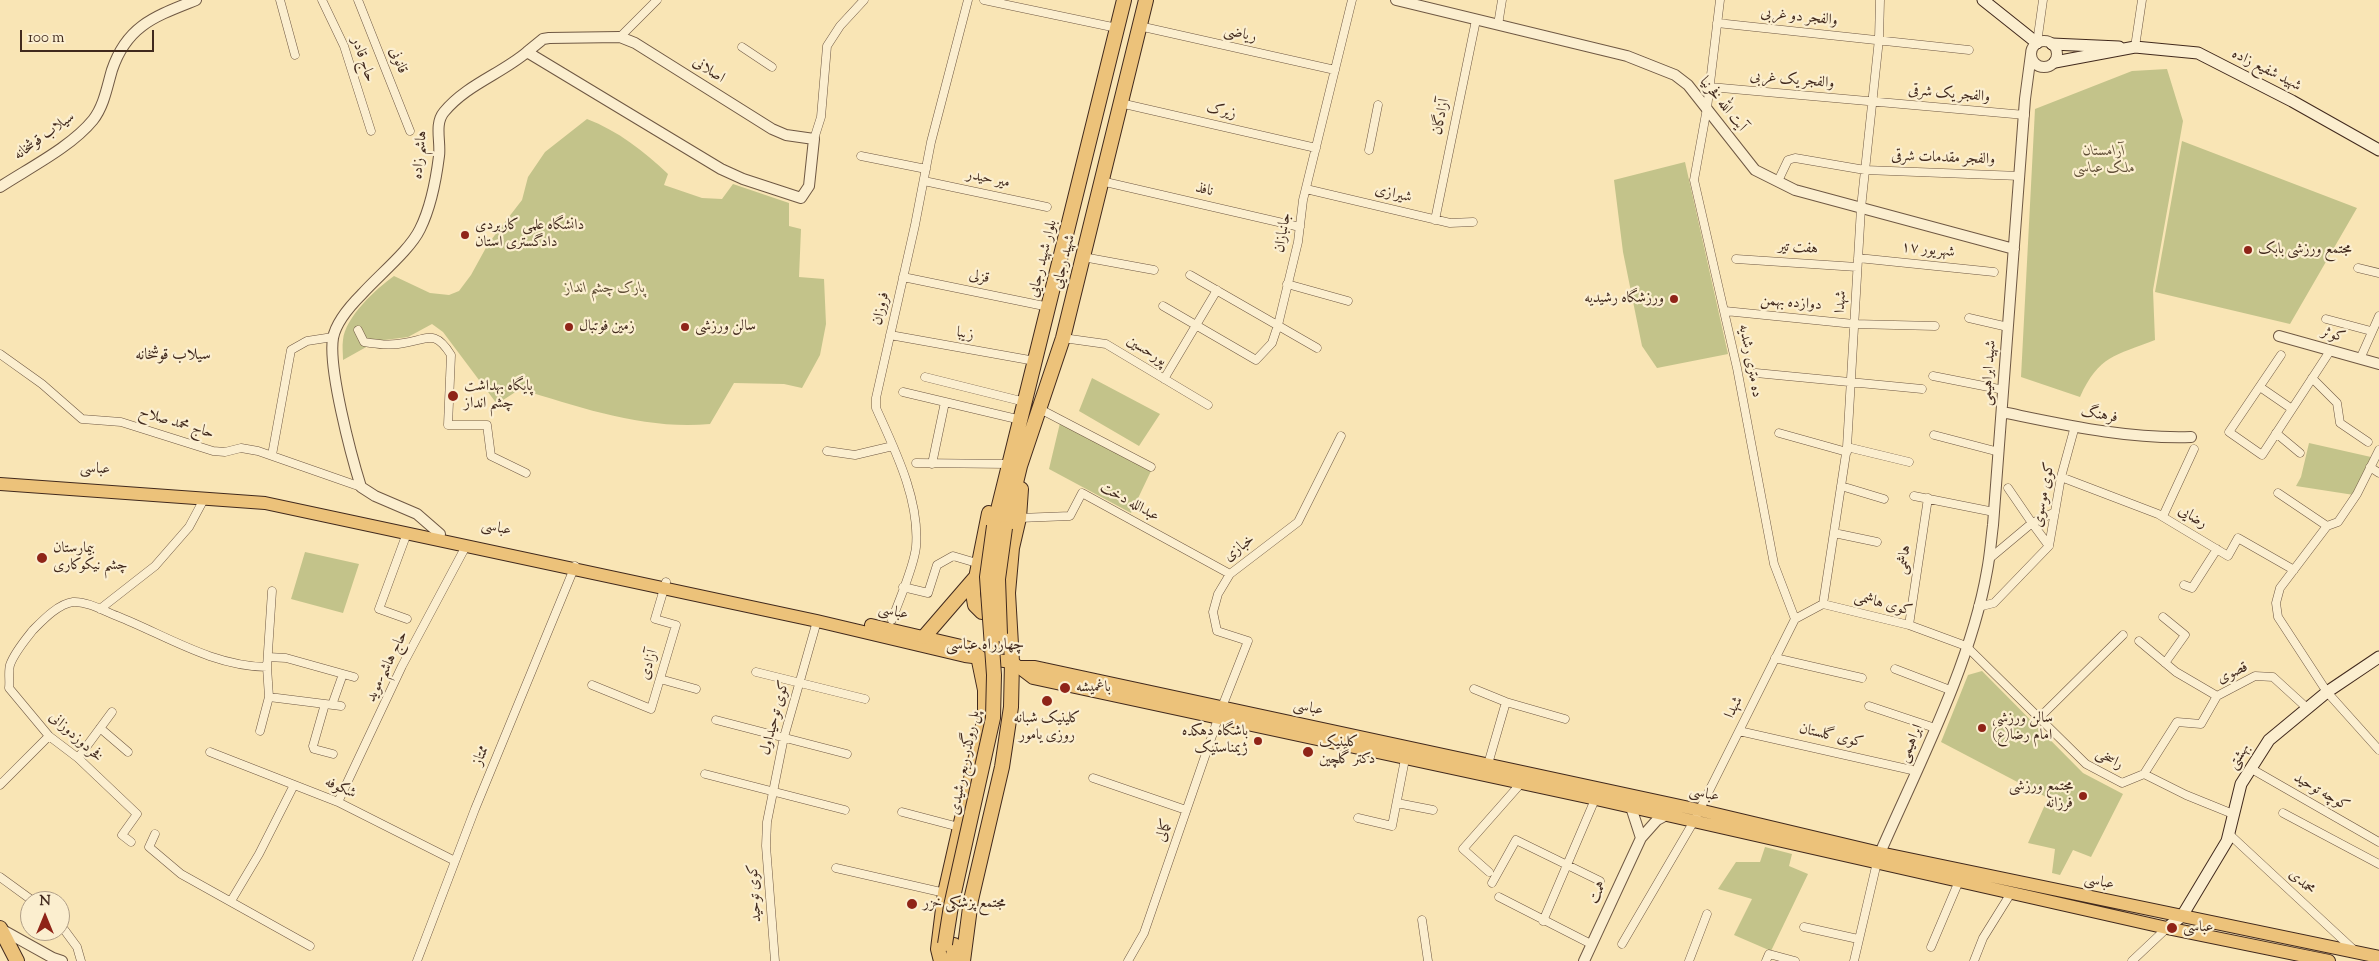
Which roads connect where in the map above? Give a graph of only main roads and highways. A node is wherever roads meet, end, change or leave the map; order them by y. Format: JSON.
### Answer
{"nodes":[{"id":1,"x":1124,"y":0,"type":"edge"},
{"id":2,"x":1146,"y":0,"type":"edge"},
{"id":3,"x":1982,"y":0,"type":"edge"},
{"id":4,"x":2052,"y":44,"type":"road end"},
{"id":5,"x":2034,"y":48,"type":"road end"},
{"id":6,"x":2133,"y":48,"type":"junction"},
{"id":7,"x":2055,"y":62,"type":"road end"},
{"id":8,"x":2379,"y":150,"type":"edge"},
{"id":9,"x":1015,"y":465,"type":"junction"},
{"id":10,"x":0,"y":480,"type":"edge"},
{"id":11,"x":0,"y":484,"type":"edge"},
{"id":12,"x":1000,"y":527,"type":"joint"},
{"id":13,"x":575,"y":566,"type":"junction"},
{"id":14,"x":979,"y":570,"type":"junction"},
{"id":15,"x":665,"y":585,"type":"junction"},
{"id":16,"x":1008,"y":608,"type":"junction"},
{"id":17,"x":924,"y":636,"type":"junction"},
{"id":18,"x":978,"y":656,"type":"junction"},
{"id":19,"x":2378,"y":658,"type":"edge"},
{"id":20,"x":1017,"y":664,"type":"junction"},
{"id":21,"x":1406,"y":753,"type":"junction"},
{"id":22,"x":1598,"y":794,"type":"junction"},
{"id":23,"x":966,"y":799,"type":"junction"},
{"id":24,"x":993,"y":805,"type":"junction"},
{"id":25,"x":1697,"y":816,"type":"junction"},
{"id":26,"x":1878,"y":858,"type":"junction"},
{"id":27,"x":2014,"y":887,"type":"junction"},
{"id":28,"x":2182,"y":916,"type":"junction"},
{"id":29,"x":0,"y":928,"type":"edge"},
{"id":30,"x":2167,"y":928,"type":"junction"},
{"id":31,"x":950,"y":944,"type":"junction"},
{"id":32,"x":2379,"y":957,"type":"edge"},
{"id":33,"x":17,"y":961,"type":"edge"},
{"id":34,"x":942,"y":961,"type":"edge"},
{"id":35,"x":953,"y":961,"type":"edge"},
{"id":36,"x":963,"y":961,"type":"edge"},
{"id":37,"x":2329,"y":961,"type":"edge"}],
"edges":[{"from":1,"to":9,"type":"highway","name":"بلوار شهید رجایی"},
{"from":2,"to":9,"type":"highway","name":"شهید رجایی"},
{"from":3,"to":5,"type":"main road"},
{"from":4,"to":6,"type":"main road","name":"شهید شفیع زاده"},
{"from":6,"to":7,"type":"main road","name":"شهید شفیع زاده"},
{"from":6,"to":8,"type":"main road","name":"شهید شفیع زاده"},
{"from":9,"to":12,"type":"highway","name":"بلوار شهید رجایی"},
{"from":9,"to":14,"type":"highway"},
{"from":9,"to":16,"type":"highway"},
{"from":10,"to":13,"type":"main road","name":"عباسى"},
{"from":11,"to":13,"type":"main road","name":"عباسى"},
{"from":12,"to":31,"type":"highway","name":"پل روگذر ربع رشیدی","bridge":true},
{"from":13,"to":15,"type":"main road","name":"عباسى"},
{"from":14,"to":16,"type":"highway"},
{"from":14,"to":17,"type":"highway"},
{"from":15,"to":17,"type":"main road","name":"عباسى"},
{"from":15,"to":18,"type":"main road","name":"عباسى"},
{"from":16,"to":20,"type":"highway"},
{"from":17,"to":18,"type":"main road","name":"عباسى"},
{"from":18,"to":20,"type":"main road","name":"عباسى"},
{"from":18,"to":23,"type":"highway"},
{"from":19,"to":28,"type":"main road","name":"بهشتی"},
{"from":20,"to":21,"type":"main road","name":"عباسى"},
{"from":20,"to":24,"type":"highway"},
{"from":21,"to":22,"type":"main road","name":"عباسى"},
{"from":21,"to":22,"type":"main road","name":"عباسى"},
{"from":22,"to":25,"type":"main road","name":"عباسى"},
{"from":22,"to":25,"type":"main road","name":"عباسى"},
{"from":23,"to":24,"type":"highway"},
{"from":23,"to":34,"type":"highway"},
{"from":24,"to":36,"type":"highway"},
{"from":25,"to":26,"type":"main road","name":"عباسى"},
{"from":26,"to":27,"type":"main road","name":"عباسى"},
{"from":26,"to":27,"type":"main road","name":"عباسى"},
{"from":27,"to":28,"type":"main road","name":"عباسى"},
{"from":27,"to":30,"type":"main road","name":"عباسى"},
{"from":28,"to":30,"type":"main road"},
{"from":28,"to":32,"type":"main road","name":"عباسى"},
{"from":29,"to":33,"type":"highway"},
{"from":30,"to":37,"type":"main road","name":"عباسى"},
{"from":31,"to":34,"type":"highway"},
{"from":31,"to":35,"type":"highway"}]}
